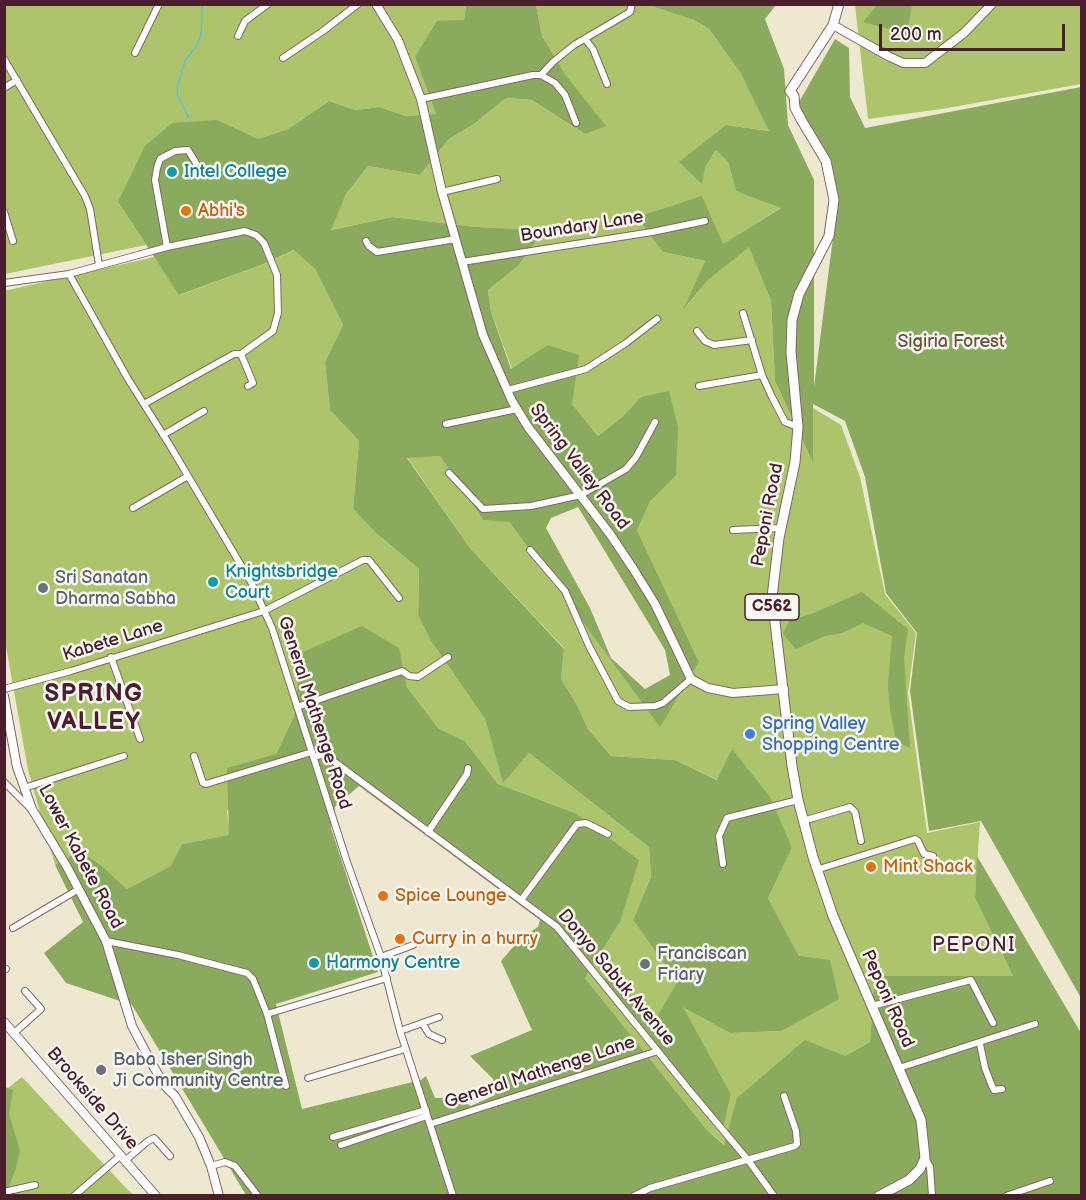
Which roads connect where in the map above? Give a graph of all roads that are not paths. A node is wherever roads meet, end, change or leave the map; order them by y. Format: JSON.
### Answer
{"nodes":[{"id":1,"x":157,"y":4,"type":"edge"},
{"id":2,"x":268,"y":4,"type":"edge"},
{"id":3,"x":358,"y":4,"type":"edge"},
{"id":4,"x":632,"y":4,"type":"edge"},
{"id":5,"x":839,"y":4,"type":"edge"},
{"id":6,"x":992,"y":4,"type":"edge"},
{"id":7,"x":377,"y":5,"type":"edge"},
{"id":8,"x":833,"y":25,"type":"junction"},
{"id":9,"x":238,"y":36,"type":"dead end"},
{"id":10,"x":585,"y":39,"type":"junction"},
{"id":11,"x":135,"y":53,"type":"dead end"},
{"id":12,"x":283,"y":58,"type":"dead end"},
{"id":13,"x":4,"y":59,"type":"edge"},
{"id":14,"x":542,"y":75,"type":"junction"},
{"id":15,"x":17,"y":80,"type":"junction"},
{"id":16,"x":607,"y":84,"type":"dead end"},
{"id":17,"x":4,"y":88,"type":"edge"},
{"id":18,"x":421,"y":99,"type":"junction"},
{"id":19,"x":576,"y":123,"type":"dead end"},
{"id":20,"x":196,"y":164,"type":"dead end"},
{"id":21,"x":497,"y":179,"type":"dead end"},
{"id":22,"x":442,"y":192,"type":"junction"},
{"id":23,"x":4,"y":212,"type":"edge"},
{"id":24,"x":705,"y":221,"type":"dead end"},
{"id":25,"x":456,"y":239,"type":"junction"},
{"id":26,"x":13,"y":241,"type":"dead end"},
{"id":27,"x":366,"y":241,"type":"dead end"},
{"id":28,"x":167,"y":247,"type":"junction"},
{"id":29,"x":462,"y":261,"type":"junction"},
{"id":30,"x":99,"y":265,"type":"junction"},
{"id":31,"x":69,"y":274,"type":"junction"},
{"id":32,"x":4,"y":284,"type":"edge"},
{"id":33,"x":743,"y":313,"type":"dead end"},
{"id":34,"x":657,"y":319,"type":"dead end"},
{"id":35,"x":697,"y":331,"type":"dead end"},
{"id":36,"x":752,"y":340,"type":"junction"},
{"id":37,"x":241,"y":354,"type":"junction"},
{"id":38,"x":762,"y":375,"type":"junction"},
{"id":39,"x":248,"y":386,"type":"dead end"},
{"id":40,"x":699,"y":386,"type":"dead end"},
{"id":41,"x":508,"y":390,"type":"junction"},
{"id":42,"x":144,"y":404,"type":"junction"},
{"id":43,"x":517,"y":409,"type":"junction"},
{"id":44,"x":204,"y":411,"type":"dead end"},
{"id":45,"x":655,"y":422,"type":"dead end"},
{"id":46,"x":446,"y":424,"type":"dead end"},
{"id":47,"x":798,"y":427,"type":"junction"},
{"id":48,"x":163,"y":435,"type":"junction"},
{"id":49,"x":449,"y":472,"type":"dead end"},
{"id":50,"x":188,"y":476,"type":"junction"},
{"id":51,"x":581,"y":495,"type":"junction"},
{"id":52,"x":133,"y":508,"type":"dead end"},
{"id":53,"x":781,"y":528,"type":"junction"},
{"id":54,"x":733,"y":530,"type":"dead end"},
{"id":55,"x":530,"y":550,"type":"dead end"},
{"id":56,"x":399,"y":598,"type":"dead end"},
{"id":57,"x":264,"y":611,"type":"junction"},
{"id":58,"x":111,"y":657,"type":"junction"},
{"id":59,"x":448,"y":657,"type":"dead end"},
{"id":60,"x":691,"y":679,"type":"junction"},
{"id":61,"x":784,"y":688,"type":"junction"},
{"id":62,"x":4,"y":689,"type":"edge"},
{"id":63,"x":4,"y":696,"type":"edge"},
{"id":64,"x":297,"y":706,"type":"junction"},
{"id":65,"x":140,"y":739,"type":"dead end"},
{"id":66,"x":312,"y":754,"type":"junction"},
{"id":67,"x":124,"y":756,"type":"dead end"},
{"id":68,"x":194,"y":756,"type":"dead end"},
{"id":69,"x":468,"y":768,"type":"dead end"},
{"id":70,"x":4,"y":782,"type":"edge"},
{"id":71,"x":24,"y":788,"type":"junction"},
{"id":72,"x":798,"y":800,"type":"junction"},
{"id":73,"x":32,"y":809,"type":"junction"},
{"id":74,"x":803,"y":821,"type":"junction"},
{"id":75,"x":428,"y":832,"type":"junction"},
{"id":76,"x":608,"y":834,"type":"dead end"},
{"id":77,"x":861,"y":841,"type":"dead end"},
{"id":78,"x":933,"y":856,"type":"dead end"},
{"id":79,"x":723,"y":864,"type":"dead end"},
{"id":80,"x":816,"y":870,"type":"junction"},
{"id":81,"x":79,"y":889,"type":"junction"},
{"id":82,"x":522,"y":899,"type":"junction"},
{"id":83,"x":13,"y":928,"type":"dead end"},
{"id":84,"x":106,"y":941,"type":"junction"},
{"id":85,"x":413,"y":945,"type":"dead end"},
{"id":86,"x":381,"y":957,"type":"junction"},
{"id":87,"x":387,"y":978,"type":"junction"},
{"id":88,"x":25,"y":991,"type":"dead end"},
{"id":89,"x":872,"y":1006,"type":"junction"},
{"id":90,"x":267,"y":1014,"type":"junction"},
{"id":91,"x":439,"y":1017,"type":"dead end"},
{"id":92,"x":4,"y":1022,"type":"edge"},
{"id":93,"x":423,"y":1023,"type":"junction"},
{"id":94,"x":993,"y":1023,"type":"dead end"},
{"id":95,"x":1035,"y":1024,"type":"dead end"},
{"id":96,"x":400,"y":1031,"type":"junction"},
{"id":97,"x":14,"y":1033,"type":"junction"},
{"id":98,"x":442,"y":1040,"type":"dead end"},
{"id":99,"x":980,"y":1044,"type":"junction"},
{"id":100,"x":405,"y":1049,"type":"junction"},
{"id":101,"x":658,"y":1051,"type":"junction"},
{"id":102,"x":899,"y":1068,"type":"junction"},
{"id":103,"x":308,"y":1078,"type":"dead end"},
{"id":104,"x":286,"y":1086,"type":"dead end"},
{"id":105,"x":1002,"y":1089,"type":"dead end"},
{"id":106,"x":784,"y":1096,"type":"dead end"},
{"id":107,"x":427,"y":1113,"type":"junction"},
{"id":108,"x":430,"y":1124,"type":"junction"},
{"id":109,"x":333,"y":1137,"type":"dead end"},
{"id":110,"x":341,"y":1144,"type":"dead end"},
{"id":111,"x":170,"y":1156,"type":"dead end"},
{"id":112,"x":124,"y":1158,"type":"junction"},
{"id":113,"x":925,"y":1158,"type":"junction"},
{"id":114,"x":748,"y":1160,"type":"junction"},
{"id":115,"x":211,"y":1166,"type":"junction"},
{"id":116,"x":1050,"y":1181,"type":"dead end"},
{"id":117,"x":35,"y":1185,"type":"dead end"},
{"id":118,"x":4,"y":1192,"type":"edge"},
{"id":119,"x":216,"y":1193,"type":"edge"},
{"id":120,"x":74,"y":1196,"type":"edge"},
{"id":121,"x":156,"y":1196,"type":"edge"},
{"id":122,"x":258,"y":1196,"type":"edge"},
{"id":123,"x":453,"y":1196,"type":"edge"},
{"id":124,"x":634,"y":1196,"type":"edge"},
{"id":125,"x":774,"y":1196,"type":"edge"},
{"id":126,"x":879,"y":1196,"type":"edge"},
{"id":127,"x":932,"y":1196,"type":"edge"},
{"id":128,"x":1006,"y":1196,"type":"edge"}],
"edges":[{"from":1,"to":11,"type":"street"},
{"from":2,"to":9,"type":"street"},
{"from":3,"to":12,"type":"street"},
{"from":4,"to":10,"type":"street"},
{"from":5,"to":8,"type":"main road","name":"Peponi Road","number":"C562"},
{"from":6,"to":8,"type":"street"},
{"from":7,"to":18,"type":"street","name":"Spring Valley Road"},
{"from":8,"to":47,"type":"main road","name":"Peponi Road","number":"C562"},
{"from":10,"to":14,"type":"street"},
{"from":10,"to":16,"type":"street"},
{"from":13,"to":15,"type":"street"},
{"from":14,"to":18,"type":"street"},
{"from":14,"to":19,"type":"street"},
{"from":15,"to":17,"type":"street"},
{"from":15,"to":30,"type":"street"},
{"from":18,"to":22,"type":"street","name":"Spring Valley Road"},
{"from":20,"to":28,"type":"street"},
{"from":21,"to":22,"type":"street"},
{"from":22,"to":25,"type":"street","name":"Spring Valley Road"},
{"from":23,"to":26,"type":"street"},
{"from":24,"to":29,"type":"street","name":"Boundary Lane"},
{"from":25,"to":27,"type":"street"},
{"from":25,"to":29,"type":"street","name":"Spring Valley Road"},
{"from":28,"to":30,"type":"street"},
{"from":28,"to":37,"type":"street"},
{"from":29,"to":41,"type":"street","name":"Spring Valley Road"},
{"from":30,"to":31,"type":"street"},
{"from":31,"to":32,"type":"street"},
{"from":31,"to":42,"type":"street","name":"General Mathenge Road"},
{"from":33,"to":36,"type":"street"},
{"from":34,"to":41,"type":"street"},
{"from":35,"to":36,"type":"street"},
{"from":36,"to":38,"type":"street"},
{"from":37,"to":39,"type":"street"},
{"from":37,"to":42,"type":"street"},
{"from":38,"to":40,"type":"street"},
{"from":38,"to":47,"type":"street"},
{"from":41,"to":43,"type":"street","name":"Spring Valley Road"},
{"from":42,"to":48,"type":"street","name":"General Mathenge Road"},
{"from":43,"to":46,"type":"street"},
{"from":43,"to":51,"type":"street","name":"Spring Valley Road"},
{"from":44,"to":48,"type":"street"},
{"from":45,"to":51,"type":"street"},
{"from":47,"to":53,"type":"main road","name":"Peponi Road","number":"C562"},
{"from":48,"to":50,"type":"street","name":"General Mathenge Road"},
{"from":49,"to":51,"type":"street"},
{"from":50,"to":52,"type":"street"},
{"from":50,"to":57,"type":"street","name":"General Mathenge Road"},
{"from":51,"to":60,"type":"street","name":"Spring Valley Road"},
{"from":53,"to":54,"type":"street"},
{"from":53,"to":61,"type":"main road","name":"Peponi Road","number":"C562"},
{"from":55,"to":60,"type":"street"},
{"from":56,"to":57,"type":"street","name":"Kabete Lane"},
{"from":57,"to":58,"type":"street","name":"Kabete Lane"},
{"from":57,"to":64,"type":"street","name":"General Mathenge Road"},
{"from":58,"to":62,"type":"street","name":"Kabete Lane"},
{"from":58,"to":65,"type":"street"},
{"from":59,"to":64,"type":"street"},
{"from":60,"to":61,"type":"street"},
{"from":61,"to":72,"type":"main road","name":"Peponi Road","number":"C562"},
{"from":63,"to":71,"type":"main road","name":"Lower Kabete Road"},
{"from":64,"to":66,"type":"street","name":"General Mathenge Road"},
{"from":66,"to":68,"type":"street"},
{"from":66,"to":75,"type":"street","name":"Donyo Sabuk Avenue"},
{"from":66,"to":86,"type":"street","name":"General Mathenge Road"},
{"from":67,"to":71,"type":"street"},
{"from":69,"to":75,"type":"street"},
{"from":70,"to":73,"type":"street"},
{"from":71,"to":73,"type":"main road","name":"Lower Kabete Road"},
{"from":72,"to":74,"type":"main road","name":"Peponi Road","number":"C562"},
{"from":72,"to":79,"type":"street"},
{"from":73,"to":81,"type":"main road","name":"Lower Kabete Road"},
{"from":74,"to":77,"type":"street"},
{"from":74,"to":80,"type":"main road","name":"Peponi Road","number":"C562"},
{"from":75,"to":82,"type":"street","name":"Donyo Sabuk Avenue"},
{"from":76,"to":82,"type":"street"},
{"from":78,"to":80,"type":"street"},
{"from":80,"to":89,"type":"main road","name":"Peponi Road","number":"C562"},
{"from":81,"to":83,"type":"street"},
{"from":81,"to":84,"type":"main road","name":"Lower Kabete Road"},
{"from":82,"to":101,"type":"street","name":"Donyo Sabuk Avenue"},
{"from":84,"to":90,"type":"street"},
{"from":84,"to":115,"type":"main road","name":"Lower Kabete Road"},
{"from":85,"to":86,"type":"street"},
{"from":86,"to":87,"type":"street","name":"General Mathenge Road"},
{"from":87,"to":90,"type":"street"},
{"from":87,"to":96,"type":"street","name":"General Mathenge Road"},
{"from":88,"to":97,"type":"street"},
{"from":89,"to":94,"type":"street"},
{"from":89,"to":102,"type":"main road","name":"Peponi Road","number":"C562"},
{"from":90,"to":104,"type":"street"},
{"from":91,"to":93,"type":"street"},
{"from":92,"to":97,"type":"street","name":"Brookside Drive"},
{"from":93,"to":96,"type":"street"},
{"from":93,"to":98,"type":"street"},
{"from":95,"to":99,"type":"street"},
{"from":96,"to":100,"type":"street","name":"General Mathenge Road"},
{"from":97,"to":112,"type":"street","name":"Brookside Drive"},
{"from":99,"to":102,"type":"street"},
{"from":99,"to":105,"type":"street"},
{"from":100,"to":103,"type":"street"},
{"from":100,"to":107,"type":"street","name":"General Mathenge Road"},
{"from":101,"to":108,"type":"street","name":"General Mathenge Lane"},
{"from":101,"to":114,"type":"street","name":"Donyo Sabuk Avenue"},
{"from":102,"to":113,"type":"main road","name":"Peponi Road","number":"C562"},
{"from":106,"to":114,"type":"street"},
{"from":107,"to":108,"type":"street","name":"General Mathenge Road"},
{"from":107,"to":109,"type":"street"},
{"from":107,"to":110,"type":"street"},
{"from":108,"to":123,"type":"street","name":"General Mathenge Road"},
{"from":111,"to":112,"type":"street"},
{"from":112,"to":120,"type":"street"},
{"from":112,"to":121,"type":"street","name":"Brookside Drive"},
{"from":113,"to":126,"type":"main road"},
{"from":113,"to":127,"type":"street"},
{"from":114,"to":124,"type":"street"},
{"from":114,"to":125,"type":"street","name":"Donyo Sabuk Avenue"},
{"from":115,"to":119,"type":"main road","name":"Lower Kabete Road"},
{"from":115,"to":122,"type":"street"},
{"from":116,"to":128,"type":"street"},
{"from":117,"to":118,"type":"street"}]}
